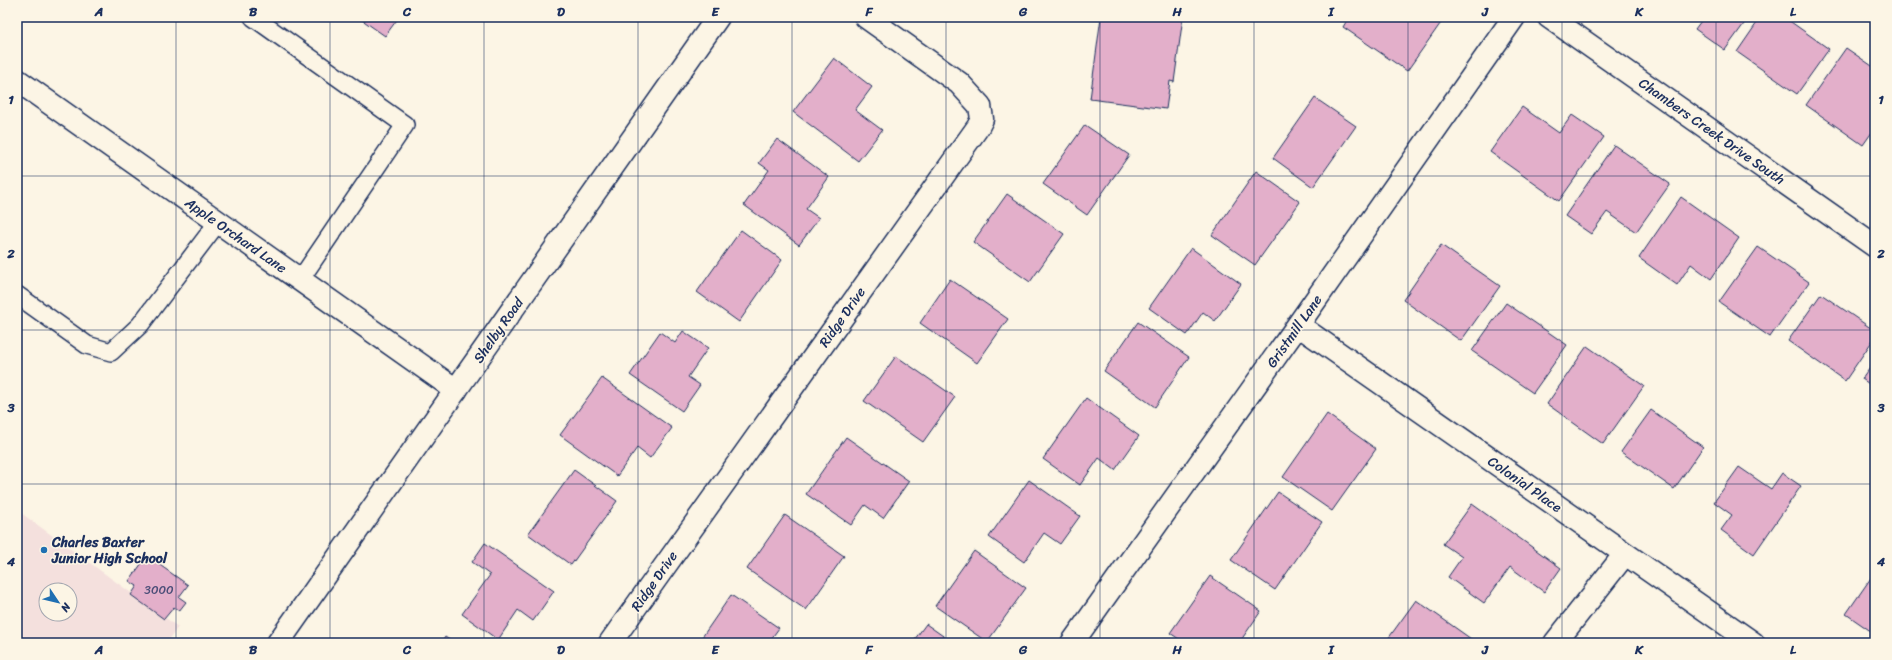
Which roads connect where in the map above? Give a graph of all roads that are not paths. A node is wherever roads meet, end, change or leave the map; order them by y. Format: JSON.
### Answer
{"nodes":[{"id":1,"x":253,"y":17,"type":"edge"},
{"id":2,"x":718,"y":17,"type":"edge"},
{"id":3,"x":866,"y":17,"type":"edge"},
{"id":4,"x":1514,"y":17,"type":"edge"},
{"id":5,"x":1549,"y":17,"type":"edge"},
{"id":6,"x":17,"y":80,"type":"edge"},
{"id":7,"x":218,"y":222,"type":"junction"},
{"id":8,"x":1875,"y":246,"type":"edge"},
{"id":9,"x":300,"y":280,"type":"junction"},
{"id":10,"x":17,"y":295,"type":"edge"},
{"id":11,"x":1298,"y":325,"type":"junction"},
{"id":12,"x":456,"y":390,"type":"junction"},
{"id":13,"x":1625,"y":554,"type":"junction"},
{"id":14,"x":278,"y":643,"type":"edge"},
{"id":15,"x":610,"y":643,"type":"edge"},
{"id":16,"x":1072,"y":643,"type":"edge"},
{"id":17,"x":1555,"y":643,"type":"edge"},
{"id":18,"x":1753,"y":643,"type":"edge"}],
"edges":[{"from":1,"to":9,"type":"lane"},
{"from":2,"to":12,"type":"street","name":"Shelby Road"},
{"from":3,"to":15,"type":"street","name":"Ridge Drive"},
{"from":4,"to":11,"type":"street","name":"Gristmill Lane"},
{"from":5,"to":8,"type":"street","name":"Chambers Creek Drive South"},
{"from":6,"to":7,"type":"street","name":"Apple Orchard Lane"},
{"from":7,"to":9,"type":"street","name":"Apple Orchard Lane"},
{"from":7,"to":10,"type":"lane"},
{"from":9,"to":12,"type":"street","name":"Apple Orchard Lane"},
{"from":11,"to":13,"type":"street","name":"Colonial Place"},
{"from":11,"to":16,"type":"street","name":"Gristmill Lane"},
{"from":12,"to":14,"type":"street","name":"Shelby Road"},
{"from":13,"to":17,"type":"street"},
{"from":13,"to":18,"type":"street","name":"Colonial Place"}]}
